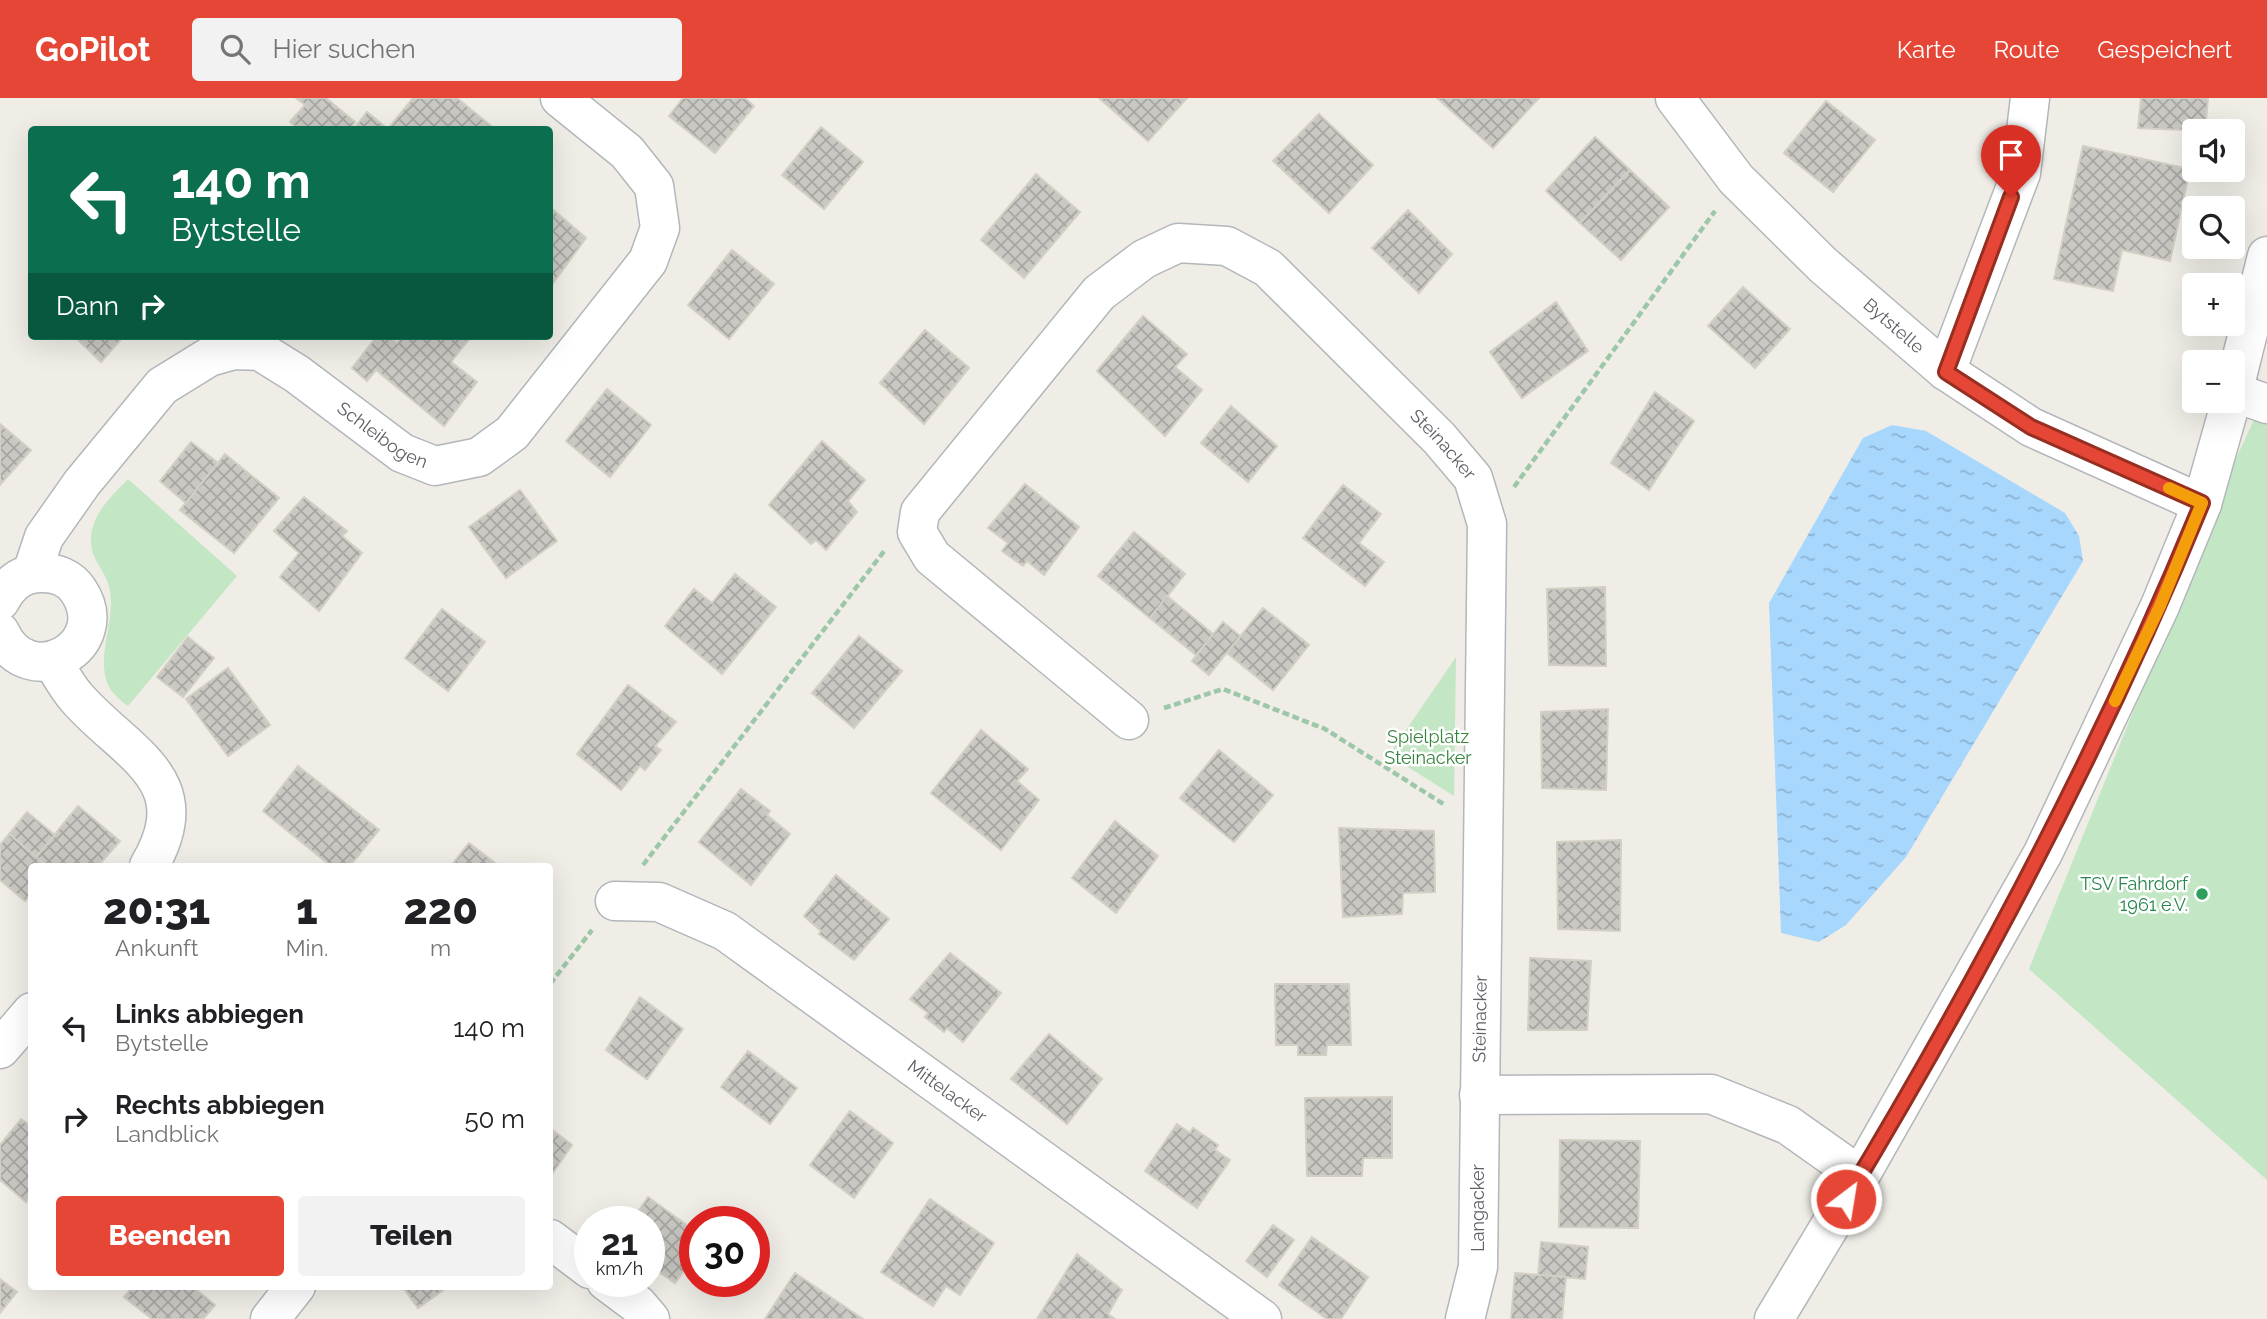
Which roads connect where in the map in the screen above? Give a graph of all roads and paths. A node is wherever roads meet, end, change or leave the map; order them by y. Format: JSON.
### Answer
{"nodes":[{"id":1,"x":560,"y":98,"type":"edge"},
{"id":2,"x":1675,"y":98,"type":"edge"},
{"id":3,"x":2030,"y":98,"type":"edge"},
{"id":4,"x":1736,"y":179,"type":"junction"},
{"id":5,"x":2267,"y":256,"type":"edge"},
{"id":6,"x":2244,"y":350,"type":"edge"},
{"id":7,"x":1946,"y":372,"type":"junction"},
{"id":8,"x":2245,"y":397,"type":"edge"},
{"id":9,"x":2267,"y":404,"type":"edge"},
{"id":10,"x":2228,"y":413,"type":"edge"},
{"id":11,"x":2202,"y":503,"type":"junction"},
{"id":12,"x":1487,"y":524,"type":"junction"},
{"id":13,"x":917,"y":532,"type":"junction"},
{"id":14,"x":32,"y":573,"type":"junction"},
{"id":15,"x":0,"y":601,"type":"edge"},
{"id":16,"x":0,"y":632,"type":"edge"},
{"id":17,"x":52,"y":662,"type":"junction"},
{"id":18,"x":1129,"y":720,"type":"joint"},
{"id":19,"x":1483,"y":831,"type":"junction"},
{"id":20,"x":150,"y":863,"type":"edge"},
{"id":21,"x":615,"y":901,"type":"junction"},
{"id":22,"x":553,"y":980,"type":"edge"},
{"id":23,"x":28,"y":1017,"type":"edge"},
{"id":24,"x":0,"y":1049,"type":"edge"},
{"id":25,"x":1479,"y":1095,"type":"junction"},
{"id":26,"x":1860,"y":1176,"type":"junction"},
{"id":27,"x":553,"y":1241,"type":"edge"},
{"id":28,"x":574,"y":1257,"type":"edge"},
{"id":29,"x":293,"y":1290,"type":"edge"},
{"id":30,"x":627,"y":1297,"type":"edge"},
{"id":31,"x":270,"y":1319,"type":"edge"},
{"id":32,"x":650,"y":1319,"type":"edge"},
{"id":33,"x":1262,"y":1319,"type":"edge"},
{"id":34,"x":1465,"y":1319,"type":"edge"},
{"id":35,"x":1774,"y":1319,"type":"edge"}],
"edges":[{"from":1,"to":14,"type":"street","name":"Schleibogen"},
{"from":2,"to":4,"type":"street","name":"Bytstelle"},
{"from":3,"to":7,"type":"street"},
{"from":4,"to":7,"type":"street","name":"Bytstelle"},
{"from":4,"to":12,"type":"path"},
{"from":5,"to":6,"type":"street"},
{"from":7,"to":11,"type":"street","name":"Bytstelle"},
{"from":8,"to":9,"type":"street"},
{"from":10,"to":11,"type":"street"},
{"from":11,"to":26,"type":"street"},
{"from":12,"to":13,"type":"street","name":"Steinacker"},
{"from":12,"to":19,"type":"street","name":"Steinacker"},
{"from":13,"to":18,"type":"street"},
{"from":13,"to":21,"type":"path"},
{"from":14,"to":15,"type":"street"},
{"from":14,"to":17,"type":"street"},
{"from":16,"to":17,"type":"street"},
{"from":17,"to":20,"type":"street"},
{"from":18,"to":19,"type":"path"},
{"from":19,"to":25,"type":"street","name":"Steinacker"},
{"from":21,"to":22,"type":"path"},
{"from":21,"to":33,"type":"street","name":"Mittelacker"},
{"from":23,"to":24,"type":"street"},
{"from":25,"to":26,"type":"street"},
{"from":25,"to":34,"type":"street","name":"Langacker"},
{"from":26,"to":35,"type":"street"},
{"from":27,"to":28,"type":"street"},
{"from":29,"to":31,"type":"street"},
{"from":30,"to":32,"type":"street"}]}
